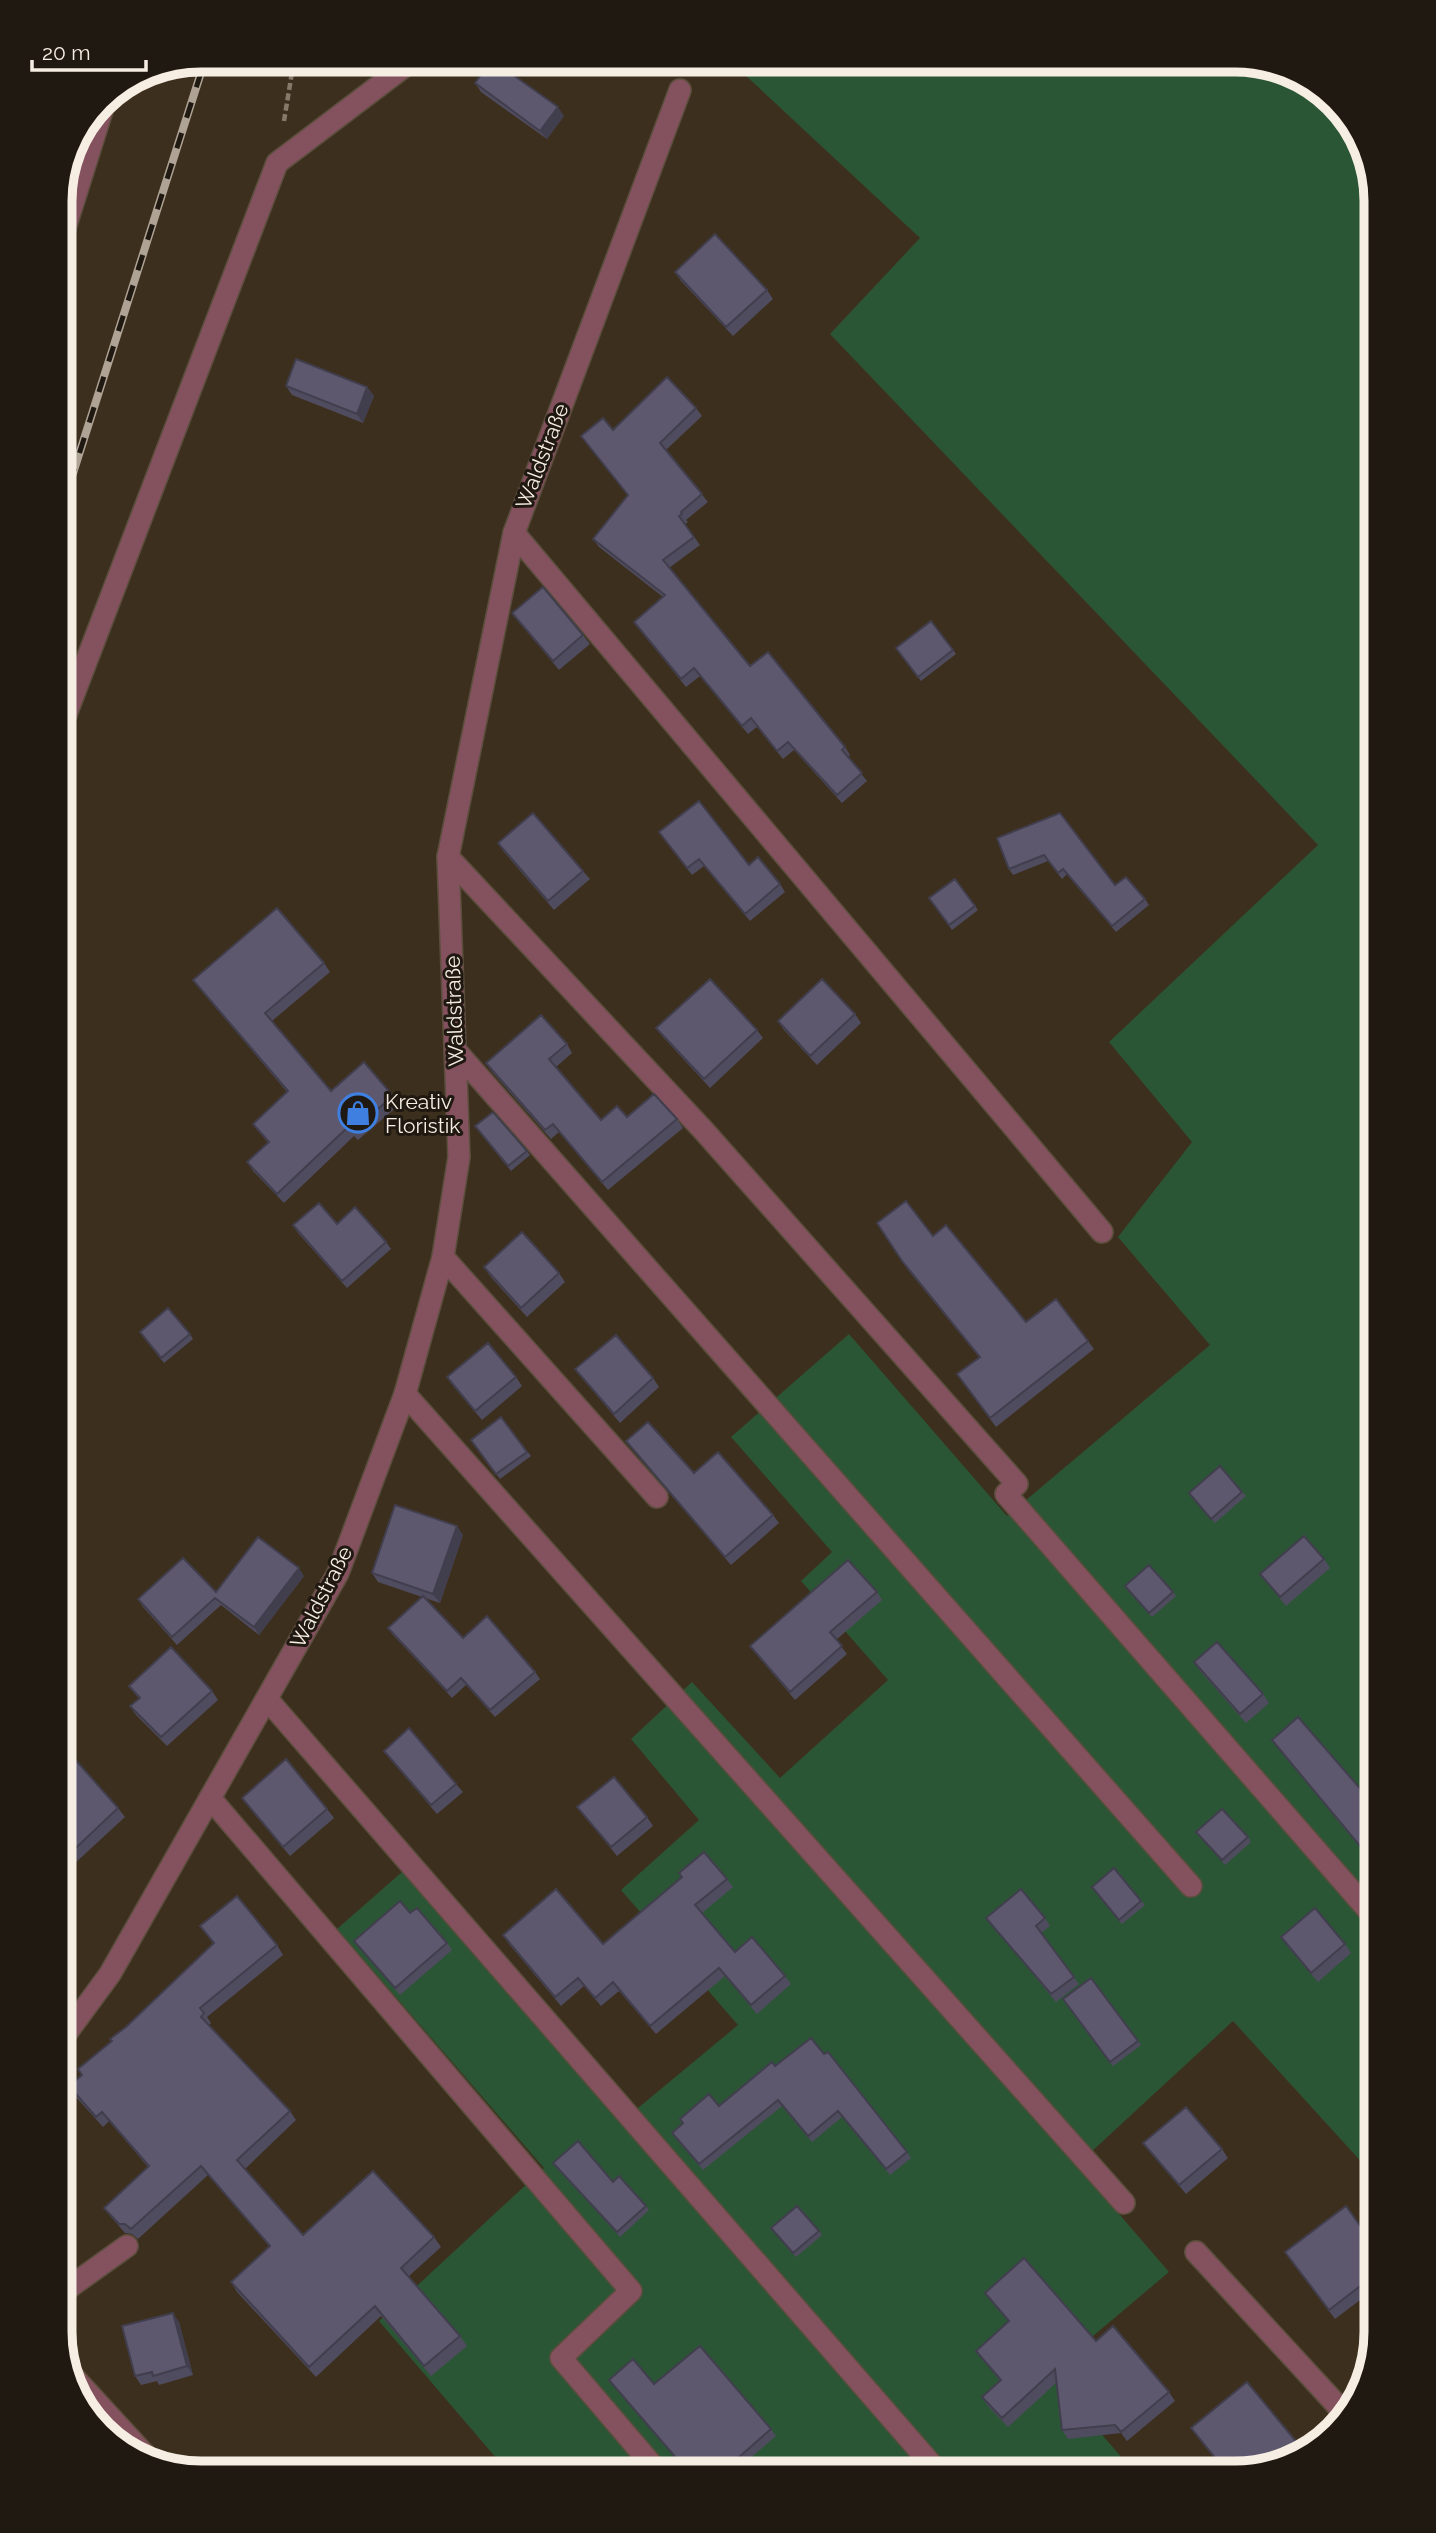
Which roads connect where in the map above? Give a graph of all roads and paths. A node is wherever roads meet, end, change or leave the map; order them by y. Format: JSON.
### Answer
{"nodes":[{"id":1,"x":291,"y":72,"type":"edge"},
{"id":2,"x":396,"y":72,"type":"edge"},
{"id":3,"x":680,"y":90,"type":"dead end"},
{"id":4,"x":99,"y":121,"type":"edge"},
{"id":5,"x":277,"y":163,"type":"junction"},
{"id":6,"x":72,"y":206,"type":"edge"},
{"id":7,"x":514,"y":533,"type":"junction"},
{"id":8,"x":72,"y":699,"type":"edge"},
{"id":9,"x":448,"y":857,"type":"junction"},
{"id":10,"x":456,"y":1050,"type":"junction"},
{"id":11,"x":1102,"y":1232,"type":"dead end"},
{"id":12,"x":443,"y":1256,"type":"junction"},
{"id":13,"x":405,"y":1394,"type":"junction"},
{"id":14,"x":657,"y":1497,"type":"edge"},
{"id":15,"x":267,"y":1699,"type":"junction"},
{"id":16,"x":210,"y":1798,"type":"junction"},
{"id":17,"x":1191,"y":1886,"type":"dead end"},
{"id":18,"x":1364,"y":1904,"type":"edge"},
{"id":19,"x":72,"y":2025,"type":"edge"},
{"id":20,"x":1124,"y":2203,"type":"dead end"},
{"id":21,"x":127,"y":2246,"type":"edge"},
{"id":22,"x":1196,"y":2252,"type":"dead end"},
{"id":23,"x":72,"y":2285,"type":"edge"},
{"id":24,"x":86,"y":2390,"type":"edge"},
{"id":25,"x":1339,"y":2408,"type":"edge"},
{"id":26,"x":132,"y":2441,"type":"edge"},
{"id":27,"x":649,"y":2461,"type":"edge"},
{"id":28,"x":929,"y":2461,"type":"edge"}],
"edges":[{"from":1,"to":5,"type":"path"},
{"from":2,"to":5,"type":"street"},
{"from":3,"to":7,"type":"street","name":"Waldstraße"},
{"from":4,"to":6,"type":"street"},
{"from":5,"to":8,"type":"street"},
{"from":7,"to":9,"type":"street","name":"Waldstraße"},
{"from":7,"to":11,"type":"street"},
{"from":9,"to":10,"type":"street","name":"Waldstraße"},
{"from":9,"to":18,"type":"street"},
{"from":10,"to":12,"type":"street","name":"Waldstraße"},
{"from":10,"to":17,"type":"street"},
{"from":12,"to":13,"type":"street","name":"Waldstraße"},
{"from":12,"to":14,"type":"street"},
{"from":13,"to":15,"type":"street","name":"Waldstraße"},
{"from":13,"to":20,"type":"street"},
{"from":15,"to":16,"type":"street","name":"Waldstraße"},
{"from":15,"to":28,"type":"street"},
{"from":16,"to":19,"type":"street","name":"Waldstraße"},
{"from":16,"to":27,"type":"street"},
{"from":21,"to":23,"type":"street"},
{"from":22,"to":25,"type":"street"},
{"from":24,"to":26,"type":"street"}]}
